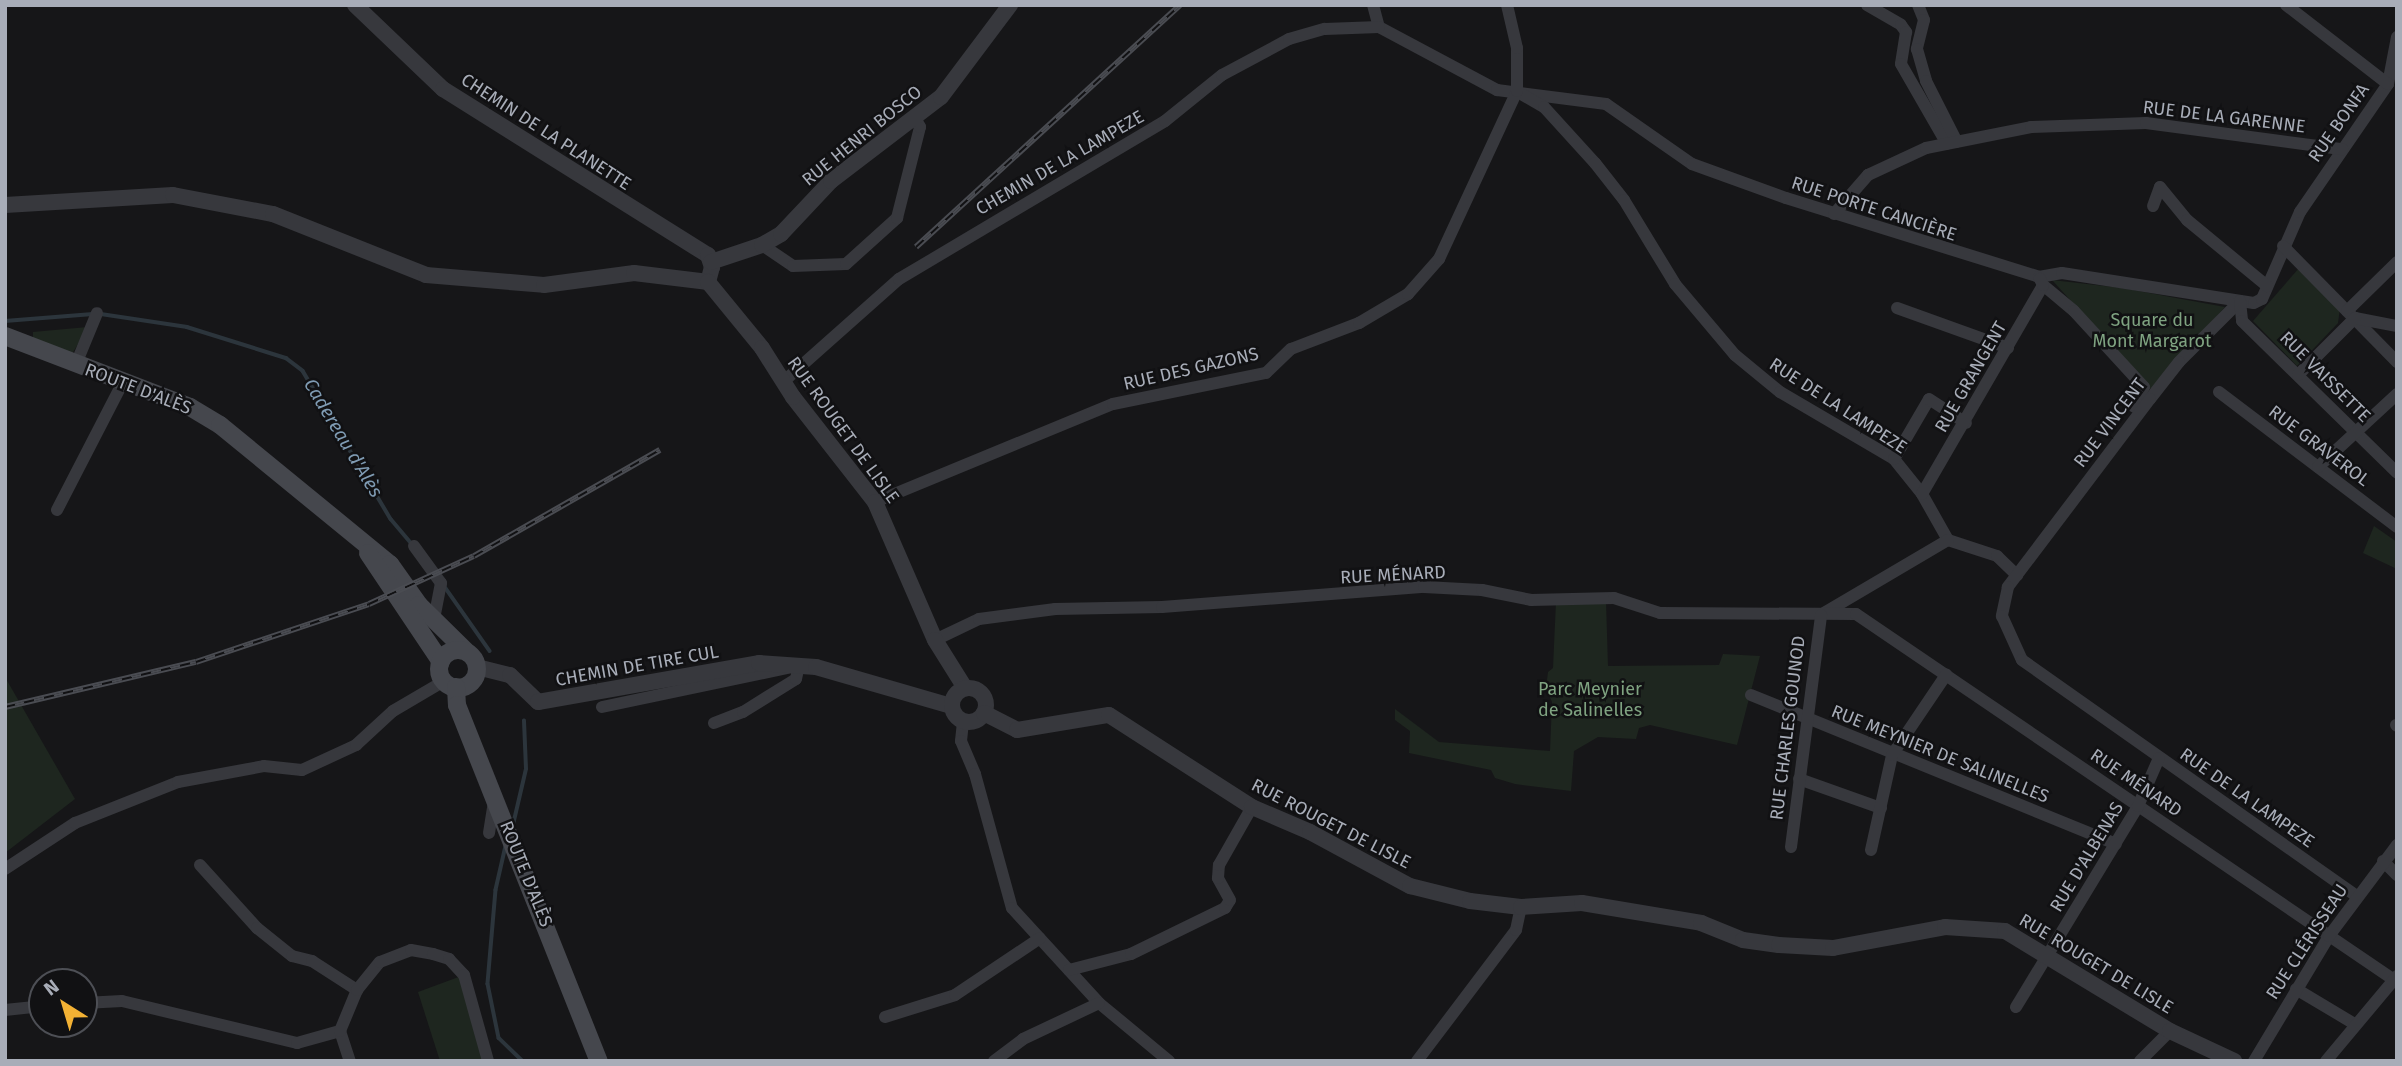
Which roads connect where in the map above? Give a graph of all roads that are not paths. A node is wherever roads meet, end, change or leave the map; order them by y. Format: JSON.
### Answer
{"nodes":[{"id":1,"x":355,"y":5,"type":"edge"},
{"id":2,"x":1010,"y":5,"type":"edge"},
{"id":3,"x":1373,"y":5,"type":"edge"},
{"id":4,"x":1507,"y":5,"type":"edge"},
{"id":5,"x":1867,"y":5,"type":"edge"},
{"id":6,"x":1918,"y":5,"type":"edge"},
{"id":7,"x":2286,"y":5,"type":"edge"},
{"id":8,"x":1379,"y":27,"type":"junction"},
{"id":9,"x":2397,"y":37,"type":"edge"},
{"id":10,"x":2388,"y":84,"type":"junction"},
{"id":11,"x":1517,"y":91,"type":"junction"},
{"id":12,"x":915,"y":118,"type":"junction"},
{"id":13,"x":1952,"y":143,"type":"junction"},
{"id":14,"x":2342,"y":149,"type":"junction"},
{"id":15,"x":5,"y":205,"type":"edge"},
{"id":16,"x":2152,"y":206,"type":"dead end"},
{"id":17,"x":1833,"y":214,"type":"junction"},
{"id":18,"x":762,"y":246,"type":"junction"},
{"id":19,"x":2283,"y":246,"type":"junction"},
{"id":20,"x":711,"y":261,"type":"junction"},
{"id":21,"x":2397,"y":262,"type":"edge"},
{"id":22,"x":2041,"y":281,"type":"junction"},
{"id":23,"x":708,"y":282,"type":"junction"},
{"id":24,"x":2267,"y":286,"type":"junction"},
{"id":25,"x":2240,"y":302,"type":"junction"},
{"id":26,"x":1898,"y":308,"type":"dead end"},
{"id":27,"x":97,"y":313,"type":"dead end"},
{"id":28,"x":2351,"y":314,"type":"junction"},
{"id":29,"x":2397,"y":326,"type":"edge"},
{"id":30,"x":5,"y":336,"type":"edge"},
{"id":31,"x":2008,"y":348,"type":"junction"},
{"id":32,"x":2397,"y":362,"type":"edge"},
{"id":33,"x":76,"y":365,"type":"junction"},
{"id":34,"x":2298,"y":375,"type":"junction"},
{"id":35,"x":123,"y":382,"type":"junction"},
{"id":36,"x":783,"y":382,"type":"junction"},
{"id":37,"x":2219,"y":392,"type":"dead end"},
{"id":38,"x":2397,"y":394,"type":"edge"},
{"id":39,"x":1966,"y":423,"type":"junction"},
{"id":40,"x":2355,"y":432,"type":"junction"},
{"id":41,"x":1894,"y":459,"type":"junction"},
{"id":42,"x":2318,"y":467,"type":"junction"},
{"id":43,"x":2397,"y":473,"type":"edge"},
{"id":44,"x":2079,"y":493,"type":"junction"},
{"id":45,"x":1922,"y":494,"type":"junction"},
{"id":46,"x":874,"y":502,"type":"junction"},
{"id":47,"x":58,"y":510,"type":"dead end"},
{"id":48,"x":2397,"y":527,"type":"edge"},
{"id":49,"x":358,"y":538,"type":"junction"},
{"id":50,"x":1948,"y":540,"type":"junction"},
{"id":51,"x":414,"y":546,"type":"dead end"},
{"id":52,"x":2017,"y":575,"type":"junction"},
{"id":53,"x":1846,"y":598,"type":"junction"},
{"id":54,"x":1822,"y":614,"type":"junction"},
{"id":55,"x":1856,"y":614,"type":"junction"},
{"id":56,"x":434,"y":620,"type":"junction"},
{"id":57,"x":935,"y":640,"type":"junction"},
{"id":58,"x":472,"y":659,"type":"junction"},
{"id":59,"x":441,"y":662,"type":"junction"},
{"id":60,"x":799,"y":665,"type":"junction"},
{"id":61,"x":1946,"y":675,"type":"junction"},
{"id":62,"x":450,"y":684,"type":"junction"},
{"id":63,"x":965,"y":688,"type":"junction"},
{"id":64,"x":1751,"y":695,"type":"dead end"},
{"id":65,"x":951,"y":706,"type":"junction"},
{"id":66,"x":602,"y":707,"type":"dead end"},
{"id":67,"x":984,"y":713,"type":"junction"},
{"id":68,"x":1807,"y":719,"type":"junction"},
{"id":69,"x":963,"y":722,"type":"junction"},
{"id":70,"x":714,"y":723,"type":"dead end"},
{"id":71,"x":1892,"y":755,"type":"junction"},
{"id":72,"x":2159,"y":758,"type":"junction"},
{"id":73,"x":1799,"y":779,"type":"junction"},
{"id":74,"x":497,"y":802,"type":"junction"},
{"id":75,"x":2138,"y":806,"type":"junction"},
{"id":76,"x":1252,"y":807,"type":"junction"},
{"id":77,"x":1881,"y":807,"type":"junction"},
{"id":78,"x":489,"y":833,"type":"dead end"},
{"id":79,"x":2116,"y":844,"type":"junction"},
{"id":80,"x":2397,"y":845,"type":"edge"},
{"id":81,"x":1791,"y":847,"type":"dead end"},
{"id":82,"x":1871,"y":850,"type":"dead end"},
{"id":83,"x":2383,"y":861,"type":"junction"},
{"id":84,"x":200,"y":865,"type":"dead end"},
{"id":85,"x":5,"y":869,"type":"edge"},
{"id":86,"x":2397,"y":875,"type":"edge"},
{"id":87,"x":2356,"y":896,"type":"junction"},
{"id":88,"x":1521,"y":907,"type":"junction"},
{"id":89,"x":2329,"y":936,"type":"junction"},
{"id":90,"x":1040,"y":938,"type":"junction"},
{"id":91,"x":2046,"y":956,"type":"junction"},
{"id":92,"x":1069,"y":971,"type":"junction"},
{"id":93,"x":2396,"y":980,"type":"edge"},
{"id":94,"x":2296,"y":989,"type":"junction"},
{"id":95,"x":357,"y":990,"type":"junction"},
{"id":96,"x":98,"y":1002,"type":"edge"},
{"id":97,"x":1099,"y":1003,"type":"junction"},
{"id":98,"x":2017,"y":1007,"type":"dead end"},
{"id":99,"x":28,"y":1008,"type":"edge"},
{"id":100,"x":5,"y":1010,"type":"edge"},
{"id":101,"x":885,"y":1017,"type":"dead end"},
{"id":102,"x":2353,"y":1024,"type":"junction"},
{"id":103,"x":340,"y":1031,"type":"junction"},
{"id":104,"x":2171,"y":1031,"type":"junction"},
{"id":105,"x":598,"y":1059,"type":"edge"},
{"id":106,"x":350,"y":1061,"type":"edge"},
{"id":107,"x":488,"y":1061,"type":"edge"},
{"id":108,"x":994,"y":1061,"type":"edge"},
{"id":109,"x":1169,"y":1061,"type":"edge"},
{"id":110,"x":1417,"y":1061,"type":"edge"},
{"id":111,"x":2140,"y":1061,"type":"edge"},
{"id":112,"x":2234,"y":1061,"type":"edge"},
{"id":113,"x":2254,"y":1061,"type":"edge"},
{"id":114,"x":2326,"y":1061,"type":"edge"}],
"edges":[{"from":1,"to":20,"type":"street","name":"CHEMIN DE LA PLANETTE"},
{"from":2,"to":12,"type":"street","name":"RUE HENRI BOSCO"},
{"from":3,"to":8,"type":"street"},
{"from":4,"to":11,"type":"street"},
{"from":5,"to":13,"type":"street"},
{"from":6,"to":13,"type":"street"},
{"from":7,"to":10,"type":"street"},
{"from":8,"to":11,"type":"street"},
{"from":8,"to":36,"type":"street","name":"CHEMIN DE LA LAMPEZE"},
{"from":9,"to":10,"type":"street","name":"RUE BONFA"},
{"from":10,"to":14,"type":"street","name":"RUE BONFA"},
{"from":11,"to":17,"type":"street","name":"RUE PORTE CANCIÈRE"},
{"from":11,"to":41,"type":"street","name":"RUE DE LA LAMPEZE"},
{"from":11,"to":46,"type":"street","name":"RUE DES GAZONS"},
{"from":12,"to":18,"type":"street","name":"RUE HENRI BOSCO"},
{"from":12,"to":18,"type":"street"},
{"from":13,"to":14,"type":"street","name":"RUE DE LA GARENNE"},
{"from":13,"to":17,"type":"street","name":"RUE DE LA GARENNE"},
{"from":14,"to":19,"type":"street","name":"RUE BONFA"},
{"from":15,"to":23,"type":"street"},
{"from":16,"to":24,"type":"street"},
{"from":17,"to":22,"type":"street","name":"RUE PORTE CANCIÈRE"},
{"from":18,"to":20,"type":"street","name":"RUE HENRI BOSCO"},
{"from":19,"to":24,"type":"street","name":"RUE BONFA"},
{"from":19,"to":28,"type":"street"},
{"from":20,"to":23,"type":"street"},
{"from":21,"to":28,"type":"street"},
{"from":22,"to":25,"type":"street","name":"RUE PORTE CANCIÈRE"},
{"from":22,"to":31,"type":"street","name":"RUE GRANGENT"},
{"from":22,"to":44,"type":"street"},
{"from":23,"to":36,"type":"street","name":"RUE ROUGET DE LISLE","bridge":true},
{"from":24,"to":25,"type":"street","name":"RUE VINCENT"},
{"from":25,"to":34,"type":"street","name":"RUE VAISSETTE"},
{"from":25,"to":44,"type":"street","name":"RUE VINCENT"},
{"from":26,"to":31,"type":"street"},
{"from":27,"to":33,"type":"street"},
{"from":28,"to":29,"type":"street"},
{"from":28,"to":32,"type":"street"},
{"from":28,"to":34,"type":"street"},
{"from":30,"to":33,"type":"main road","name":"ROUTE D'ALÈS"},
{"from":31,"to":39,"type":"street","name":"RUE GRANGENT"},
{"from":33,"to":35,"type":"main road","name":"ROUTE D'ALÈS"},
{"from":34,"to":40,"type":"street","name":"RUE VAISSETTE"},
{"from":35,"to":47,"type":"street"},
{"from":35,"to":49,"type":"main road","name":"ROUTE D'ALÈS"},
{"from":36,"to":46,"type":"street","name":"RUE ROUGET DE LISLE","bridge":true},
{"from":37,"to":42,"type":"street","name":"RUE GRAVEROL"},
{"from":38,"to":40,"type":"street"},
{"from":39,"to":41,"type":"street"},
{"from":39,"to":45,"type":"street","name":"RUE GRANGENT"},
{"from":40,"to":42,"type":"street"},
{"from":40,"to":43,"type":"street","name":"RUE VAISSETTE"},
{"from":41,"to":45,"type":"street","name":"RUE DE LA LAMPEZE"},
{"from":42,"to":48,"type":"street","name":"RUE GRAVEROL"},
{"from":44,"to":52,"type":"street","name":"RUE VINCENT"},
{"from":45,"to":50,"type":"street","name":"RUE DE LA LAMPEZE"},
{"from":46,"to":57,"type":"street","name":"RUE ROUGET DE LISLE"},
{"from":49,"to":56,"type":"main road","name":"ROUTE D'ALÈS"},
{"from":49,"to":59,"type":"main road","name":"ROUTE D'ALÈS"},
{"from":50,"to":52,"type":"street"},
{"from":50,"to":53,"type":"street"},
{"from":51,"to":56,"type":"street"},
{"from":52,"to":72,"type":"street","name":"RUE DE LA LAMPEZE"},
{"from":53,"to":54,"type":"street"},
{"from":53,"to":55,"type":"street","name":"RUE MÉNARD"},
{"from":54,"to":55,"type":"street","name":"RUE MÉNARD"},
{"from":54,"to":57,"type":"street","name":"RUE MÉNARD"},
{"from":54,"to":68,"type":"street","name":"RUE CHARLES GOUNOD"},
{"from":55,"to":61,"type":"street","name":"RUE MÉNARD"},
{"from":56,"to":58,"type":"main road","name":"ROUTE D'ALÈS"},
{"from":57,"to":63,"type":"street","name":"RUE ROUGET DE LISLE"},
{"from":58,"to":59,"type":"main road"},
{"from":58,"to":60,"type":"street","name":"CHEMIN DE TIRE CUL"},
{"from":58,"to":62,"type":"main road"},
{"from":59,"to":62,"type":"main road","name":"ROUTE D'ALÈS"},
{"from":60,"to":65,"type":"street","name":"CHEMIN DE TIRE CUL"},
{"from":60,"to":66,"type":"street"},
{"from":60,"to":70,"type":"street"},
{"from":61,"to":71,"type":"street"},
{"from":61,"to":75,"type":"street","name":"RUE MÉNARD"},
{"from":62,"to":74,"type":"main road","name":"ROUTE D'ALÈS"},
{"from":62,"to":85,"type":"street"},
{"from":63,"to":65,"type":"street"},
{"from":63,"to":67,"type":"street"},
{"from":64,"to":68,"type":"street","name":"RUE MEYNIER DE SALINELLES"},
{"from":65,"to":69,"type":"street"},
{"from":67,"to":69,"type":"street"},
{"from":67,"to":76,"type":"street","name":"RUE ROUGET DE LISLE"},
{"from":68,"to":71,"type":"street","name":"RUE MEYNIER DE SALINELLES"},
{"from":68,"to":73,"type":"street","name":"RUE CHARLES GOUNOD"},
{"from":69,"to":90,"type":"street"},
{"from":71,"to":77,"type":"street"},
{"from":71,"to":79,"type":"street","name":"RUE MEYNIER DE SALINELLES"},
{"from":72,"to":75,"type":"street","name":"RUE D'ALBENAS"},
{"from":72,"to":87,"type":"street","name":"RUE DE LA LAMPEZE"},
{"from":73,"to":77,"type":"street"},
{"from":73,"to":81,"type":"street","name":"RUE CHARLES GOUNOD"},
{"from":74,"to":78,"type":"street"},
{"from":74,"to":105,"type":"main road","name":"ROUTE D'ALÈS"},
{"from":75,"to":79,"type":"street","name":"RUE D'ALBENAS"},
{"from":75,"to":89,"type":"street","name":"RUE MÉNARD"},
{"from":76,"to":88,"type":"street","name":"RUE ROUGET DE LISLE"},
{"from":76,"to":92,"type":"street"},
{"from":77,"to":82,"type":"street"},
{"from":79,"to":91,"type":"street","name":"RUE D'ALBENAS"},
{"from":80,"to":83,"type":"street","name":"RUE CLÉRISSEAU"},
{"from":83,"to":86,"type":"street"},
{"from":83,"to":87,"type":"street","name":"RUE CLÉRISSEAU"},
{"from":84,"to":95,"type":"street"},
{"from":87,"to":89,"type":"street","name":"RUE CLÉRISSEAU"},
{"from":88,"to":91,"type":"street","name":"RUE ROUGET DE LISLE"},
{"from":88,"to":110,"type":"street"},
{"from":89,"to":93,"type":"street","name":"RUE MÉNARD"},
{"from":89,"to":94,"type":"street","name":"RUE CLÉRISSEAU"},
{"from":90,"to":92,"type":"street"},
{"from":90,"to":101,"type":"street"},
{"from":91,"to":98,"type":"street","name":"RUE D'ALBENAS"},
{"from":91,"to":104,"type":"street","name":"RUE ROUGET DE LISLE"},
{"from":92,"to":97,"type":"street"},
{"from":93,"to":102,"type":"street"},
{"from":94,"to":102,"type":"street"},
{"from":94,"to":113,"type":"street","name":"RUE CLÉRISSEAU"},
{"from":95,"to":103,"type":"street"},
{"from":95,"to":107,"type":"street"},
{"from":96,"to":103,"type":"street"},
{"from":97,"to":108,"type":"street"},
{"from":97,"to":109,"type":"street"},
{"from":99,"to":100,"type":"street"},
{"from":102,"to":114,"type":"street"},
{"from":103,"to":106,"type":"street"},
{"from":104,"to":111,"type":"street"},
{"from":104,"to":112,"type":"street","name":"RUE ROUGET DE LISLE"}]}
